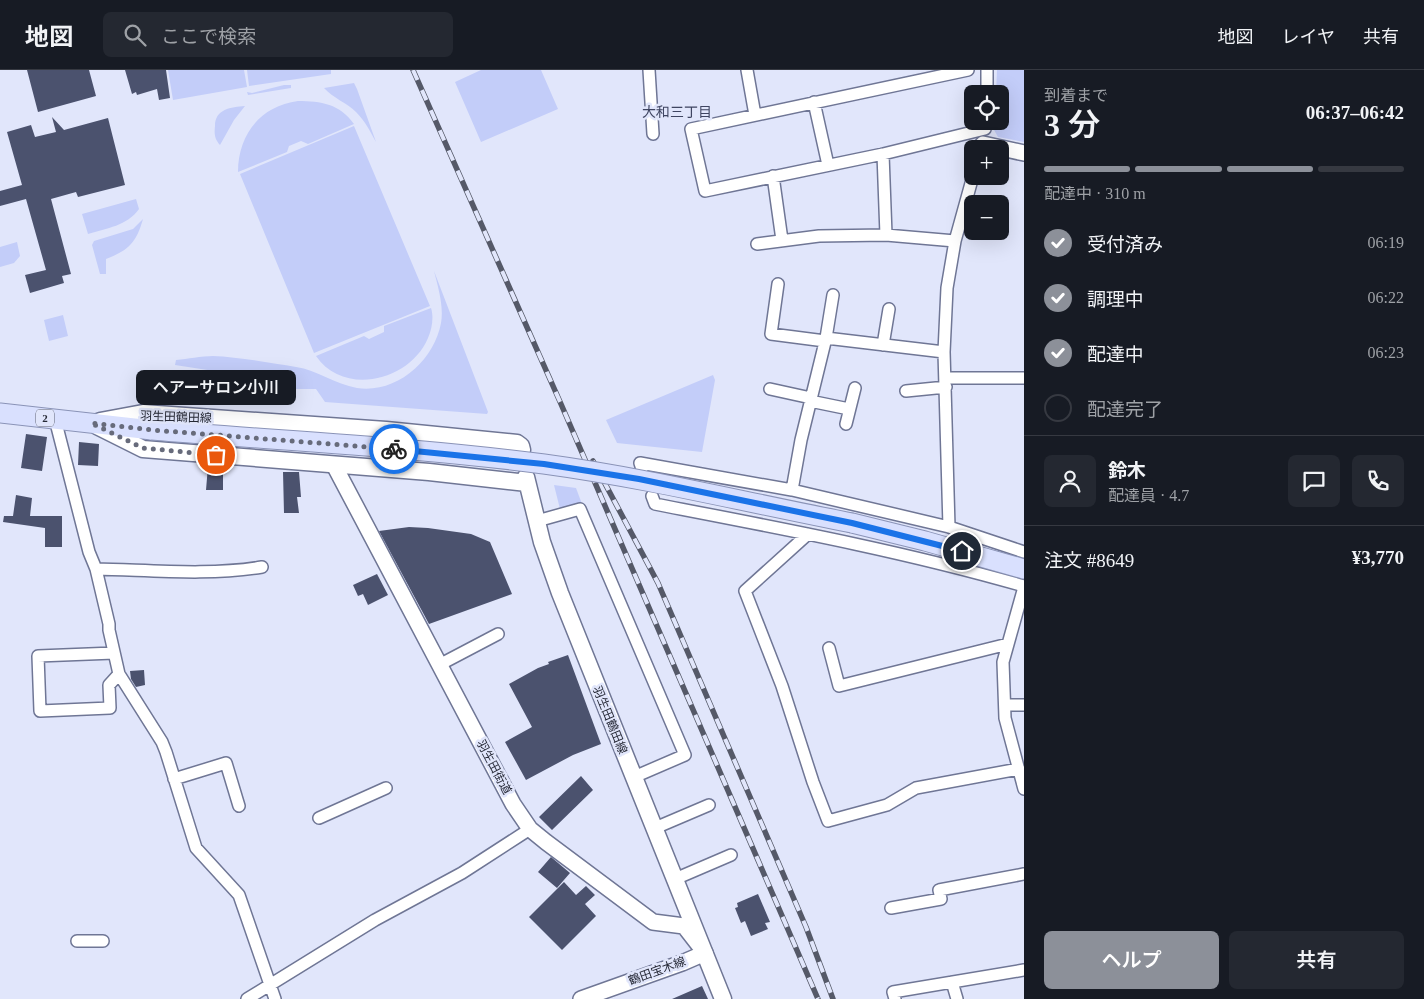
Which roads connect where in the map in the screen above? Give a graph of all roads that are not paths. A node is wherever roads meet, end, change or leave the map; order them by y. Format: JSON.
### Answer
{"nodes":[{"id":1,"x":648,"y":70,"type":"edge"},
{"id":2,"x":747,"y":70,"type":"edge"},
{"id":3,"x":968,"y":70,"type":"edge"},
{"id":4,"x":987,"y":70,"type":"edge"},
{"id":5,"x":987,"y":85,"type":"edge"},
{"id":6,"x":814,"y":102,"type":"junction"},
{"id":7,"x":756,"y":115,"type":"junction"},
{"id":8,"x":967,"y":130,"type":"edge"},
{"id":9,"x":653,"y":134,"type":"dead end"},
{"id":10,"x":1009,"y":151,"type":"edge"},
{"id":11,"x":1024,"y":153,"type":"edge"},
{"id":12,"x":883,"y":154,"type":"junction"},
{"id":13,"x":828,"y":165,"type":"junction"},
{"id":14,"x":773,"y":176,"type":"junction"},
{"id":15,"x":971,"y":185,"type":"edge"},
{"id":16,"x":886,"y":235,"type":"junction"},
{"id":17,"x":782,"y":240,"type":"junction"},
{"id":18,"x":955,"y":241,"type":"junction"},
{"id":19,"x":757,"y":244,"type":"dead end"},
{"id":20,"x":778,"y":284,"type":"dead end"},
{"id":21,"x":833,"y":295,"type":"dead end"},
{"id":22,"x":889,"y":309,"type":"dead end"},
{"id":23,"x":826,"y":339,"type":"junction"},
{"id":24,"x":883,"y":345,"type":"junction"},
{"id":25,"x":944,"y":352,"type":"junction"},
{"id":26,"x":1024,"y":378,"type":"edge"},
{"id":27,"x":946,"y":382,"type":"junction"},
{"id":28,"x":855,"y":388,"type":"dead end"},
{"id":29,"x":770,"y":389,"type":"dead end"},
{"id":30,"x":906,"y":390,"type":"dead end"},
{"id":31,"x":810,"y":400,"type":"junction"},
{"id":32,"x":850,"y":409,"type":"junction"},
{"id":33,"x":0,"y":413,"type":"edge"},
{"id":34,"x":55,"y":419,"type":"junction"},
{"id":35,"x":91,"y":423,"type":"junction"},
{"id":36,"x":846,"y":424,"type":"dead end"},
{"id":37,"x":522,"y":450,"type":"dead end"},
{"id":38,"x":334,"y":465,"type":"junction"},
{"id":39,"x":642,"y":468,"type":"dead end"},
{"id":40,"x":792,"y":490,"type":"junction"},
{"id":41,"x":652,"y":496,"type":"dead end"},
{"id":42,"x":537,"y":521,"type":"junction"},
{"id":43,"x":949,"y":527,"type":"junction"},
{"id":44,"x":808,"y":534,"type":"junction"},
{"id":45,"x":1024,"y":552,"type":"edge"},
{"id":46,"x":262,"y":567,"type":"dead end"},
{"id":47,"x":96,"y":569,"type":"junction"},
{"id":48,"x":1024,"y":569,"type":"edge"},
{"id":49,"x":1024,"y":586,"type":"edge"},
{"id":50,"x":498,"y":634,"type":"dead end"},
{"id":51,"x":1008,"y":644,"type":"junction"},
{"id":52,"x":829,"y":648,"type":"dead end"},
{"id":53,"x":114,"y":653,"type":"junction"},
{"id":54,"x":439,"y":665,"type":"junction"},
{"id":55,"x":119,"y":674,"type":"junction"},
{"id":56,"x":1005,"y":705,"type":"junction"},
{"id":57,"x":1024,"y":705,"type":"edge"},
{"id":58,"x":1021,"y":773,"type":"edge"},
{"id":59,"x":634,"y":777,"type":"junction"},
{"id":60,"x":174,"y":779,"type":"junction"},
{"id":61,"x":386,"y":788,"type":"dead end"},
{"id":62,"x":1024,"y":789,"type":"edge"},
{"id":63,"x":709,"y":805,"type":"dead end"},
{"id":64,"x":239,"y":806,"type":"dead end"},
{"id":65,"x":319,"y":818,"type":"dead end"},
{"id":66,"x":654,"y":828,"type":"junction"},
{"id":67,"x":530,"y":829,"type":"junction"},
{"id":68,"x":731,"y":855,"type":"dead end"},
{"id":69,"x":1024,"y":874,"type":"edge"},
{"id":70,"x":675,"y":879,"type":"junction"},
{"id":71,"x":891,"y":908,"type":"dead end"},
{"id":72,"x":77,"y":941,"type":"dead end"},
{"id":73,"x":103,"y":941,"type":"dead end"},
{"id":74,"x":705,"y":953,"type":"junction"},
{"id":75,"x":1024,"y":970,"type":"edge"},
{"id":76,"x":952,"y":982,"type":"junction"},
{"id":77,"x":270,"y":985,"type":"junction"},
{"id":78,"x":247,"y":999,"type":"edge"},
{"id":79,"x":275,"y":999,"type":"edge"},
{"id":80,"x":581,"y":999,"type":"edge"},
{"id":81,"x":723,"y":999,"type":"edge"},
{"id":82,"x":895,"y":999,"type":"edge"},
{"id":83,"x":957,"y":999,"type":"edge"}],
"edges":[{"from":1,"to":9,"type":"street"},
{"from":2,"to":7,"type":"street"},
{"from":3,"to":6,"type":"street"},
{"from":4,"to":5,"type":"street"},
{"from":6,"to":7,"type":"street"},
{"from":6,"to":13,"type":"street"},
{"from":7,"to":14,"type":"street"},
{"from":8,"to":12,"type":"street"},
{"from":10,"to":11,"type":"street"},
{"from":12,"to":13,"type":"street"},
{"from":12,"to":16,"type":"street"},
{"from":13,"to":14,"type":"street"},
{"from":14,"to":17,"type":"street"},
{"from":15,"to":18,"type":"street"},
{"from":16,"to":17,"type":"street"},
{"from":16,"to":18,"type":"street"},
{"from":17,"to":19,"type":"street"},
{"from":18,"to":25,"type":"street"},
{"from":20,"to":23,"type":"street"},
{"from":21,"to":23,"type":"street"},
{"from":22,"to":24,"type":"street"},
{"from":23,"to":24,"type":"street"},
{"from":23,"to":31,"type":"street"},
{"from":24,"to":25,"type":"street"},
{"from":25,"to":27,"type":"street"},
{"from":26,"to":27,"type":"street"},
{"from":27,"to":30,"type":"street"},
{"from":27,"to":43,"type":"street"},
{"from":28,"to":32,"type":"street"},
{"from":29,"to":31,"type":"street"},
{"from":31,"to":32,"type":"street"},
{"from":31,"to":40,"type":"street"},
{"from":32,"to":36,"type":"street"},
{"from":33,"to":34,"type":"main road","number":"2"},
{"from":34,"to":35,"type":"main road","number":"2"},
{"from":34,"to":47,"type":"street"},
{"from":35,"to":37,"type":"main road","name":"羽生田鶴田線"},
{"from":35,"to":38,"type":"main road","name":"羽生田鶴田線"},
{"from":35,"to":48,"type":"main road","number":"2","bridge":true},
{"from":38,"to":42,"type":"main road","name":"羽生田鶴田線"},
{"from":38,"to":54,"type":"street","name":"羽生田街道"},
{"from":39,"to":40,"type":"street"},
{"from":40,"to":43,"type":"street"},
{"from":41,"to":44,"type":"street"},
{"from":42,"to":59,"type":"main road","name":"羽生田鶴田線"},
{"from":42,"to":59,"type":"street"},
{"from":43,"to":45,"type":"street"},
{"from":44,"to":49,"type":"street"},
{"from":44,"to":58,"type":"street"},
{"from":46,"to":47,"type":"street"},
{"from":47,"to":53,"type":"street"},
{"from":49,"to":51,"type":"street"},
{"from":50,"to":54,"type":"street"},
{"from":51,"to":52,"type":"street"},
{"from":51,"to":56,"type":"street"},
{"from":53,"to":55,"type":"street"},
{"from":53,"to":55,"type":"street"},
{"from":54,"to":67,"type":"street","name":"羽生田街道"},
{"from":55,"to":60,"type":"street"},
{"from":56,"to":57,"type":"street"},
{"from":56,"to":58,"type":"street"},
{"from":58,"to":62,"type":"street"},
{"from":59,"to":66,"type":"main road","name":"羽生田鶴田線"},
{"from":60,"to":64,"type":"street"},
{"from":60,"to":77,"type":"street"},
{"from":61,"to":65,"type":"street"},
{"from":63,"to":66,"type":"street"},
{"from":66,"to":70,"type":"main road","name":"羽生田鶴田線"},
{"from":67,"to":74,"type":"street","name":"羽生田街道"},
{"from":67,"to":77,"type":"street"},
{"from":68,"to":70,"type":"street"},
{"from":69,"to":71,"type":"street"},
{"from":70,"to":74,"type":"main road","name":"羽生田鶴田線"},
{"from":72,"to":73,"type":"street"},
{"from":74,"to":80,"type":"street","name":"鶴田宝木線"},
{"from":74,"to":81,"type":"main road","name":"羽生田街道"},
{"from":75,"to":76,"type":"street"},
{"from":76,"to":82,"type":"street"},
{"from":76,"to":83,"type":"street"},
{"from":77,"to":78,"type":"street"},
{"from":77,"to":79,"type":"street"}]}
